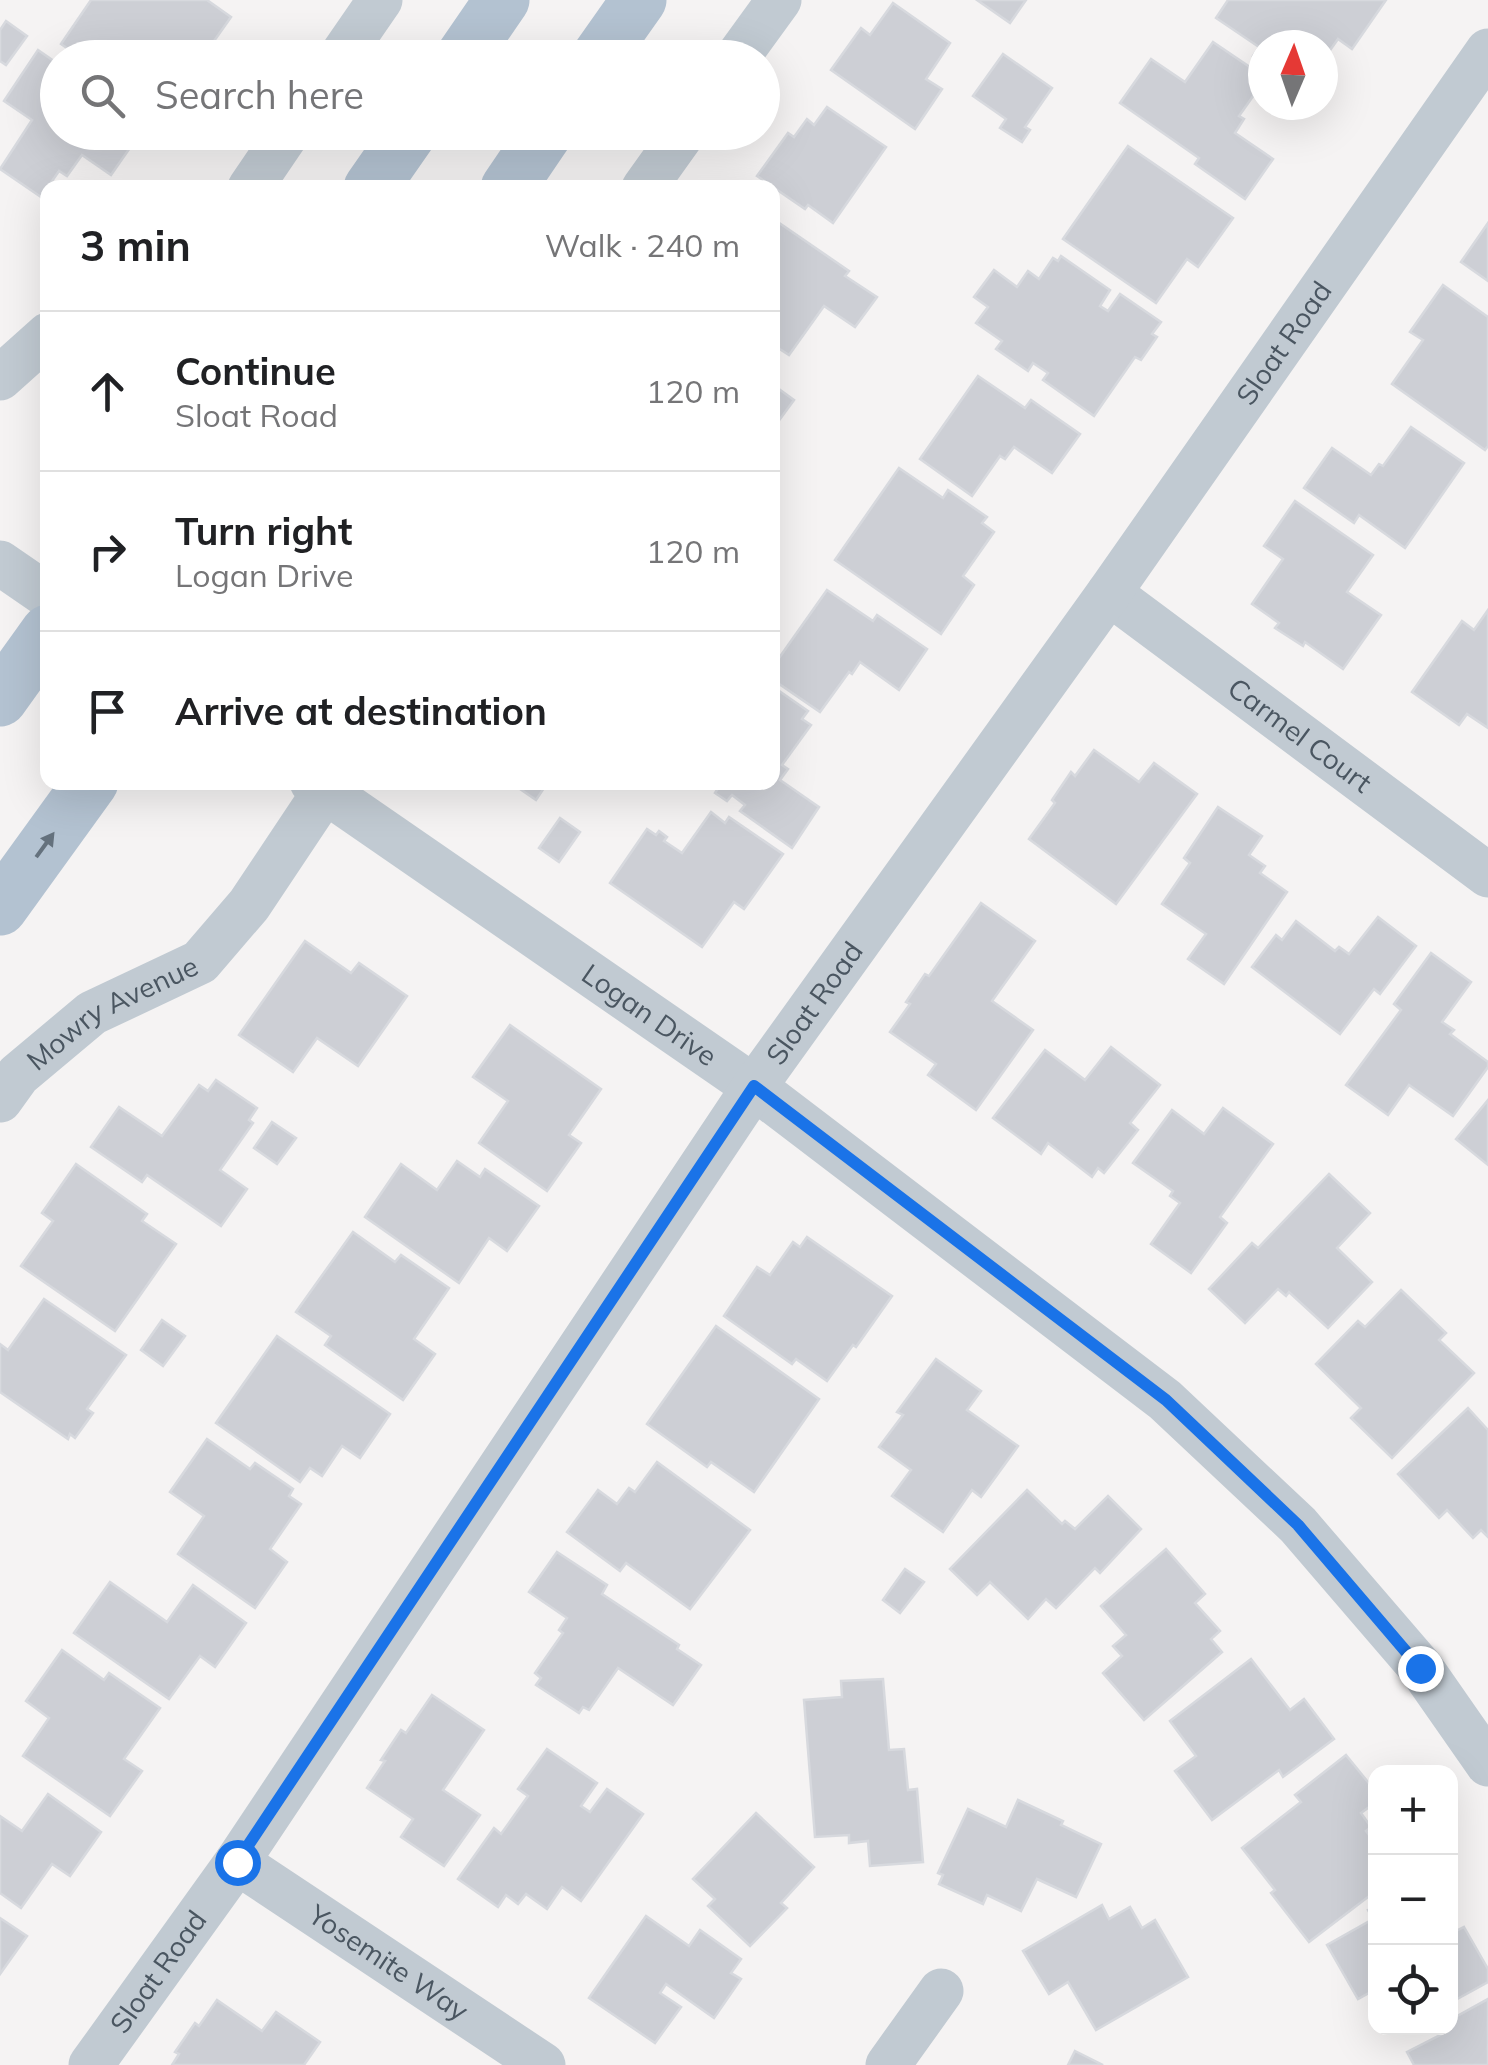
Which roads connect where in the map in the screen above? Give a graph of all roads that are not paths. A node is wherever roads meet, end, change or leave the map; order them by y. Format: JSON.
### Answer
{"nodes":[{"id":1,"x":380,"y":0,"type":"edge"},
{"id":2,"x":502,"y":0,"type":"edge"},
{"id":3,"x":639,"y":0,"type":"edge"},
{"id":4,"x":778,"y":0,"type":"edge"},
{"id":5,"x":352,"y":40,"type":"edge"},
{"id":6,"x":474,"y":40,"type":"edge"},
{"id":7,"x":611,"y":40,"type":"edge"},
{"id":8,"x":750,"y":40,"type":"edge"},
{"id":9,"x":1488,"y":51,"type":"edge"},
{"id":10,"x":276,"y":150,"type":"edge"},
{"id":11,"x":397,"y":150,"type":"edge"},
{"id":12,"x":534,"y":150,"type":"edge"},
{"id":13,"x":671,"y":150,"type":"edge"},
{"id":14,"x":255,"y":180,"type":"edge"},
{"id":15,"x":377,"y":180,"type":"edge"},
{"id":16,"x":513,"y":180,"type":"edge"},
{"id":17,"x":650,"y":180,"type":"edge"},
{"id":18,"x":40,"y":342,"type":"edge"},
{"id":19,"x":0,"y":378,"type":"edge"},
{"id":20,"x":0,"y":564,"type":"edge"},
{"id":21,"x":40,"y":591,"type":"edge"},
{"id":22,"x":1109,"y":593,"type":"junction"},
{"id":23,"x":40,"y":643,"type":"edge"},
{"id":24,"x":0,"y":700,"type":"edge"},
{"id":25,"x":85,"y":790,"type":"edge"},
{"id":26,"x":321,"y":790,"type":"edge"},
{"id":27,"x":329,"y":790,"type":"edge"},
{"id":28,"x":1488,"y":875,"type":"edge"},
{"id":29,"x":0,"y":908,"type":"edge"},
{"id":30,"x":754,"y":1086,"type":"junction"},
{"id":31,"x":0,"y":1100,"type":"edge"},
{"id":32,"x":1488,"y":1764,"type":"edge"},
{"id":33,"x":237,"y":1862,"type":"junction"},
{"id":34,"x":941,"y":1991,"type":"dead end"},
{"id":35,"x":91,"y":2065,"type":"edge"},
{"id":36,"x":543,"y":2065,"type":"edge"},
{"id":37,"x":888,"y":2065,"type":"edge"}],
"edges":[{"from":1,"to":5,"type":"street"},
{"from":2,"to":6,"type":"main road"},
{"from":3,"to":7,"type":"main road"},
{"from":4,"to":8,"type":"street"},
{"from":9,"to":22,"type":"street","name":"Sloat Road"},
{"from":10,"to":14,"type":"street"},
{"from":11,"to":15,"type":"main road"},
{"from":12,"to":16,"type":"main road"},
{"from":13,"to":17,"type":"street"},
{"from":18,"to":19,"type":"street"},
{"from":20,"to":21,"type":"street"},
{"from":22,"to":28,"type":"street","name":"Carmel Court"},
{"from":22,"to":30,"type":"street","name":"Sloat Road"},
{"from":23,"to":24,"type":"main road"},
{"from":29,"to":25,"type":"main road","one_way":true},
{"from":26,"to":31,"type":"street","name":"Mowry Avenue"},
{"from":27,"to":30,"type":"street","name":"Logan Drive"},
{"from":30,"to":32,"type":"street","name":"Logan Drive"},
{"from":30,"to":33,"type":"street","name":"Sloat Road"},
{"from":33,"to":35,"type":"street","name":"Sloat Road"},
{"from":33,"to":36,"type":"street","name":"Yosemite Way"},
{"from":34,"to":37,"type":"street"}]}
